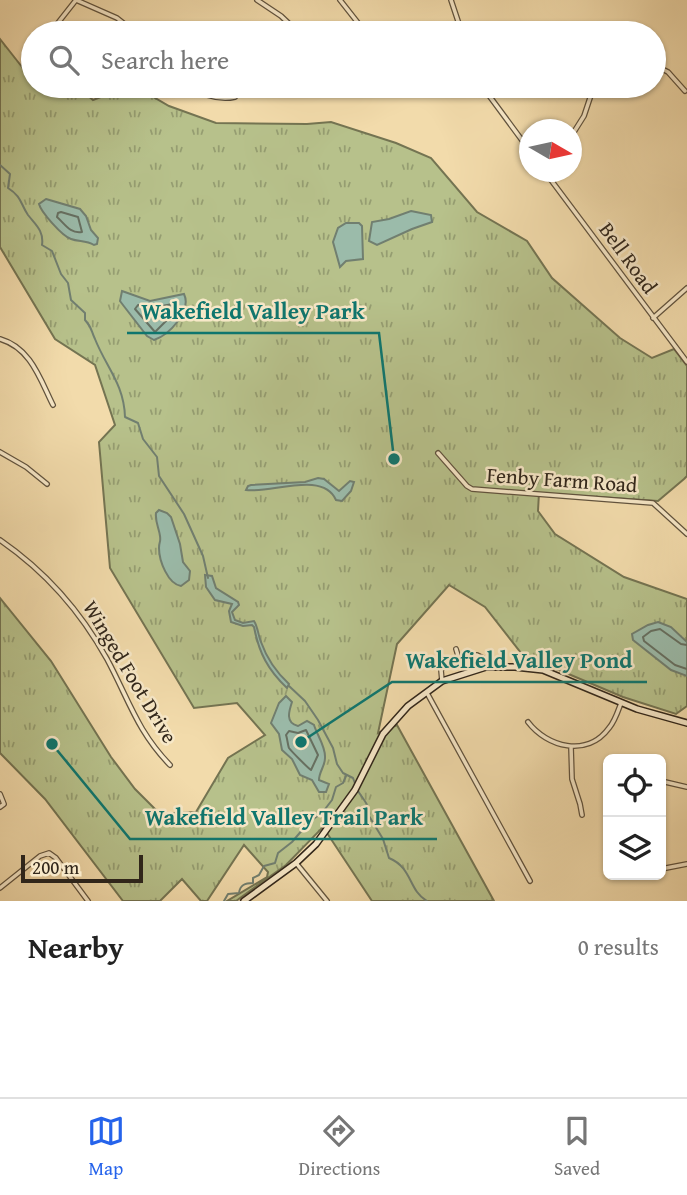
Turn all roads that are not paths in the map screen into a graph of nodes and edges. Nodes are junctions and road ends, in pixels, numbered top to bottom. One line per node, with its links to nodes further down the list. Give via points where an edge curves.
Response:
1 (76, 0): 5 (street); 6 (street)
2 (257, 0): 7 (street)
3 (340, 0): 8 (street)
4 (451, 0): 9 (street)
5 (59, 21)
6 (121, 21)
7 (286, 21)
8 (357, 21)
9 (458, 21)
10 (666, 71): 11 (street)
11 (685, 91)
12 (491, 98): 15 (street)
13 (590, 98): 14 (street)
14 (582, 121)
15 (519, 135)
16 (552, 182): 18 (street, Bell Road)
17 (687, 288): 18 (street)
18 (653, 318): 20 (street, Bell Road)
19 (0, 339): 21 (street, via 28,356)
20 (687, 362)
21 (53, 405)
22 (0, 452): 24 (street)
23 (438, 453): 25 (street, Fenby Farm Road, via 472,489 653,503)
24 (47, 484)
25 (687, 534)
26 (0, 540): 36 (street, Winged Foot Drive, via 44,576 84,622 143,734)
27 (456, 649): 28 (street)
28 (459, 659): 29 (street, via 479,655); 30 (street, via 442,667)
29 (486, 667): 30 (street); 32 (street, via 543,670)
30 (442, 681): 31 (street)
31 (427, 691): 42 (street, via 383,734 356,787 316,844); 45 (street)
32 (621, 703): 34 (street); 35 (street, via 607,731 590,743)
33 (528, 722): 35 (street, via 548,741)
34 (687, 723)
35 (571, 747): 41 (street, via 572,779)
36 (170, 765)
37 (666, 781): 38 (street)
38 (687, 787)
39 (0, 794): 40 (street, via 4,804)
40 (0, 807)
41 (582, 815)
42 (296, 863): 48 (street); 49 (street)
43 (687, 864): 44 (street)
44 (666, 868)
45 (530, 881)
46 (0, 888): 47 (street, via 50,853)
47 (88, 901)
48 (244, 901)
49 (327, 901)

